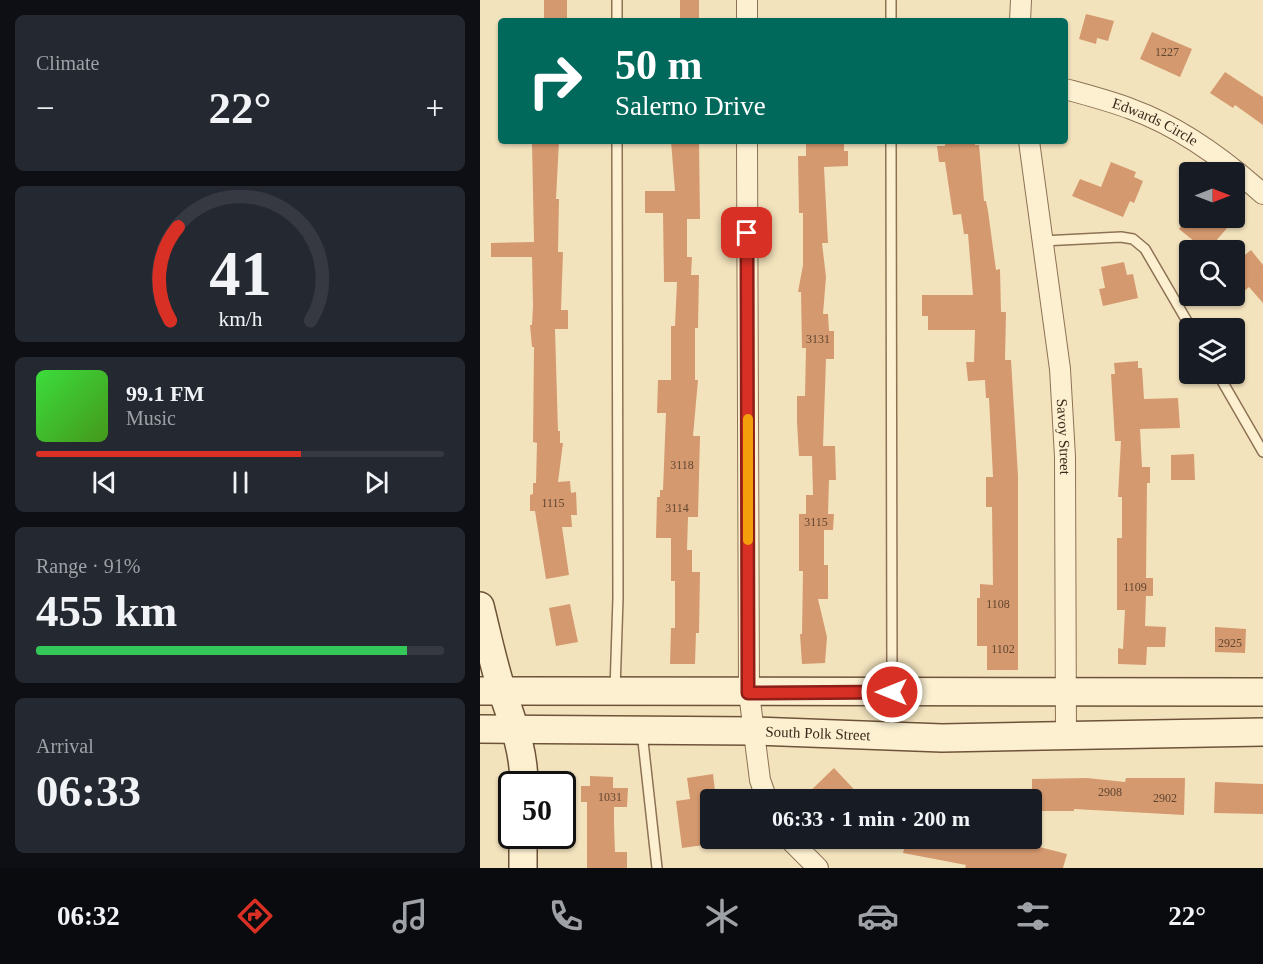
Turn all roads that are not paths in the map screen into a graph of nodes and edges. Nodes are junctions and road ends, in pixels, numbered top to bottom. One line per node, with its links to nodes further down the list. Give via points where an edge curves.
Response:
1 (617, 0): 5 (lane)
2 (747, 0): 6 (street)
3 (891, 0): 7 (lane)
4 (1021, 0): 8 (street)
5 (617, 18)
6 (747, 18)
7 (891, 18)
8 (1020, 18)
9 (1068, 90): 14 (street, Edwards Circle, via 1132,109 1165,125 1225,160)
10 (617, 144): 24 (lane)
11 (747, 144): 25 (street)
12 (891, 144): 21 (lane)
13 (1029, 144): 15 (street, Savoy Street)
14 (1263, 194)
15 (1042, 241): 16 (lane, via 1133,239 1145,249); 22 (street, Savoy Street, via 1060,369 1065,457)
16 (1185, 318)
17 (1224, 384): 18 (lane)
18 (1263, 452)
19 (480, 606): 20 (main road)
20 (491, 691): 24 (main road); 27 (main road)
21 (892, 692): 22 (main road); 25 (main road)
22 (1066, 692): 23 (main road); 31 (street, Savoy Street)
23 (1263, 692)
24 (615, 693): 25 (main road)
25 (748, 693): 29 (street)
26 (480, 729): 27 (main road, South Polk Street)
27 (517, 729): 28 (main road, South Polk Street); 32 (main road)
28 (642, 730): 29 (main road, South Polk Street); 37 (lane)
29 (754, 731): 31 (main road, South Polk Street, via 942,738); 33 (street)
30 (1263, 732): 31 (main road, South Polk Street)
31 (1066, 735)
32 (524, 771)
33 (763, 789)
34 (523, 849): 36 (main road)
35 (799, 849): 38 (street)
36 (523, 868)
37 (657, 868)
38 (818, 868)

